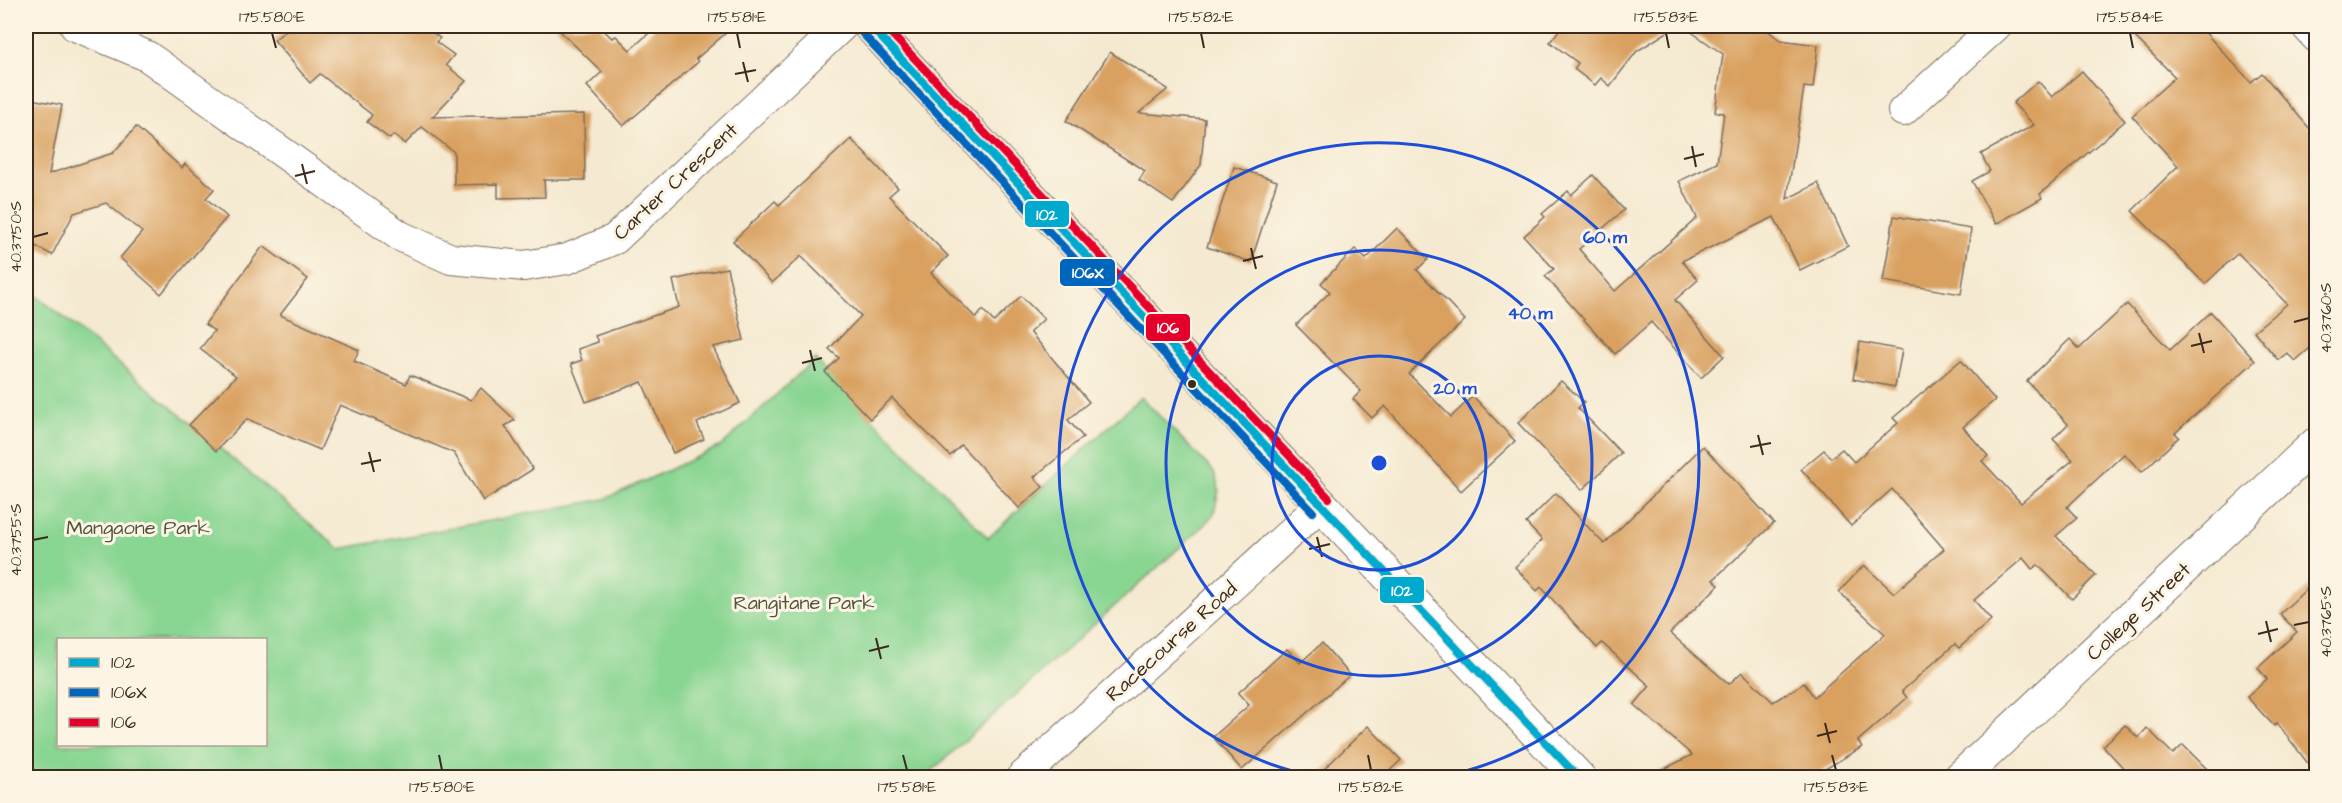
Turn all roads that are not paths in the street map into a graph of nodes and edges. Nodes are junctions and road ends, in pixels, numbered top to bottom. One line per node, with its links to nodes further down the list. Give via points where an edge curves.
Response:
1 (75, 26): 2 (street, Carter Crescent, via 147,56 400,236 451,259 524,266 567,259 615,240)
2 (842, 26)
3 (870, 26): 9 (main road)
4 (1996, 26): 7 (street)
5 (2306, 26): 6 (street)
6 (2316, 37)
7 (1903, 111)
8 (2316, 444): 12 (main road, College Street)
9 (1321, 505): 10 (street, Racecourse Road); 11 (main road)
10 (1021, 777)
11 (1579, 777)
12 (1960, 777)

